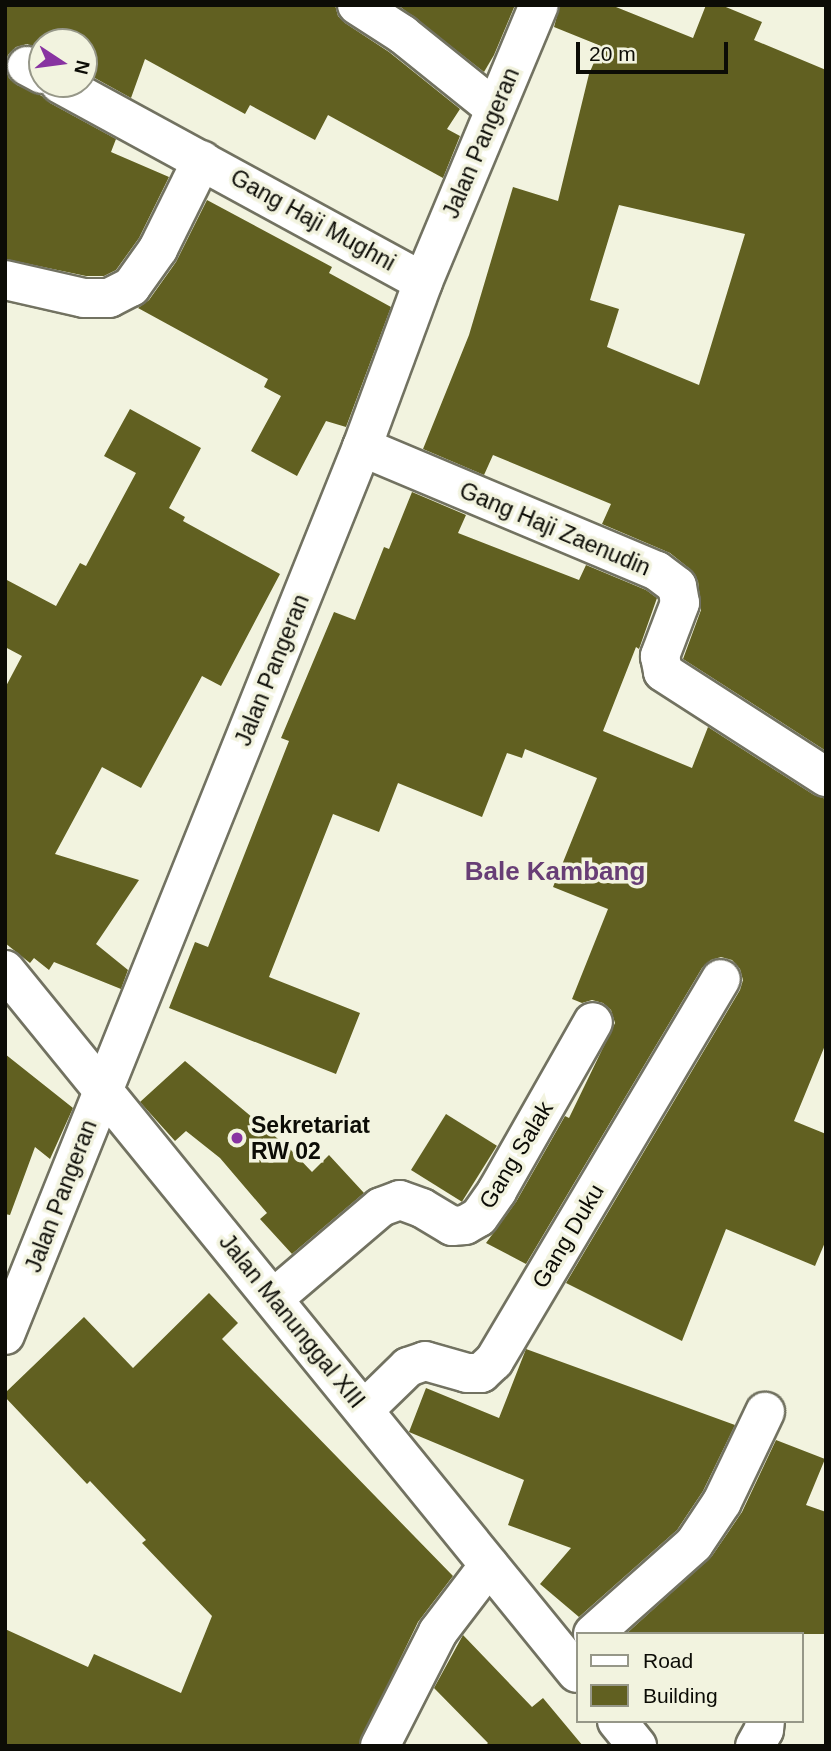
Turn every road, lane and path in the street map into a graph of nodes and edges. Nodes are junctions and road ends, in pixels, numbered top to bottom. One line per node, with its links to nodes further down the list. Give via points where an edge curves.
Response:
1 (357, 5): 4 (street, via 402,34)
2 (539, 5): 4 (street, Jalan Pangeran)
3 (86, 98): 5 (street, Gang Haji Mughni)
4 (494, 108): 7 (street, Jalan Pangeran)
5 (202, 160): 6 (street, Gang Haji Mughni, via 158,249 131,287 108,298 83,298); 7 (street, Gang Haji Mughni)
6 (5, 280)
7 (423, 282): 8 (street, Jalan Pangeran)
8 (362, 447): 9 (street, Gang Haji Zaenudin, via 657,571 677,586 680,603 660,656 663,672); 13 (street, Jalan Pangeran)
9 (826, 777)
10 (5, 970): 13 (street, Jalan Manunggal XIII)
11 (721, 979): 16 (street, Gang Duku, via 494,1362 481,1373 425,1361 408,1367)
12 (593, 1022): 14 (street, Gang Salak, via 479,1217 453,1226 400,1200 381,1207)
13 (102, 1091): 14 (street, Jalan Manunggal XIII); 15 (street, Jalan Pangeran)
14 (274, 1298): 16 (street, Jalan Manunggal XIII)
15 (5, 1335)
16 (365, 1409): 18 (street, Jalan Manunggal XIII)
17 (765, 1412): 19 (street, via 722,1502 694,1544)
18 (489, 1565): 20 (street, Jalan Manunggal XIII); 23 (street, via 438,1632)
19 (600, 1632)
20 (576, 1651)
21 (619, 1723): 24 (street)
22 (765, 1723): 25 (street)
23 (380, 1746)
24 (637, 1746)
25 (755, 1746)

